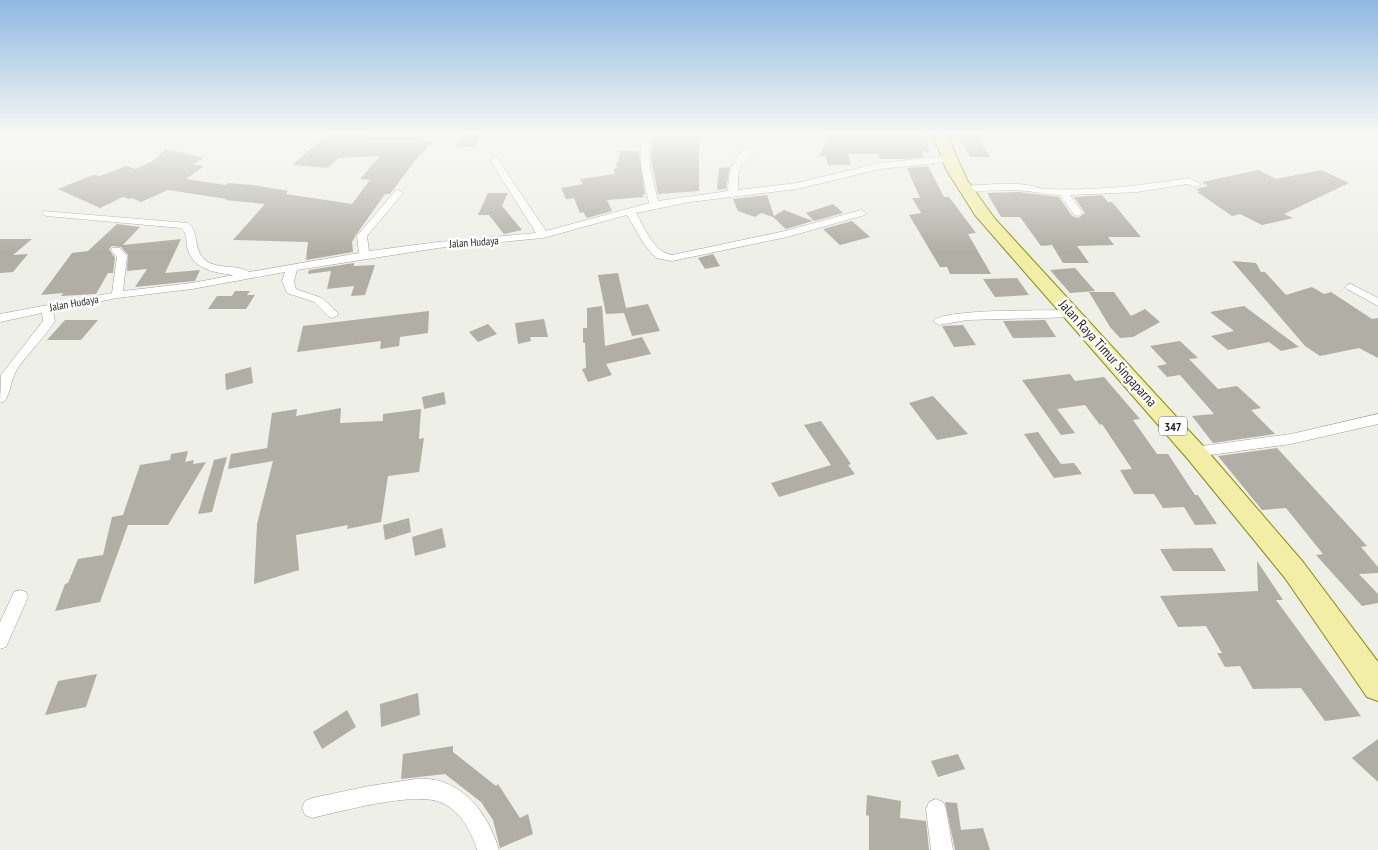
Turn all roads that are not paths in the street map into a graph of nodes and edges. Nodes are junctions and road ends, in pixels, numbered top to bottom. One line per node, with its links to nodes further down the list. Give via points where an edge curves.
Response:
1 (954, 172): 26 (main road, Jalan Raya Timur Singaparna / 347, via 988,222)
2 (502, 173): 16 (street)
3 (648, 173): 11 (street)
4 (734, 173): 10 (street)
5 (853, 173): 10 (street, Jalan Hudaya, via 798,186)
6 (956, 173): 8 (street, Jalan Hudaya, via 1010,187)
7 (1196, 184): 8 (street, Jalan Hudaya)
8 (1062, 192): 14 (street)
9 (398, 193): 18 (street, via 362,236)
10 (733, 193): 11 (street, Jalan Hudaya)
11 (654, 205): 12 (street, Jalan Hudaya)
12 (630, 211): 13 (street, via 649,244 660,256 672,258 787,234); 16 (street, Jalan Hudaya)
13 (861, 213)
14 (1078, 213)
15 (47, 214): 20 (street, via 184,225 192,235 194,256 202,263)
16 (543, 235): 18 (street, Jalan Hudaya, via 438,244)
17 (116, 250): 22 (street, via 122,256)
18 (365, 255): 19 (street, Jalan Hudaya)
19 (292, 268): 20 (street, Jalan Hudaya); 25 (street, via 288,281 291,291 318,300)
20 (254, 275): 22 (street, Jalan Hudaya)
21 (1351, 287): 23 (street)
22 (117, 295): 24 (street, Jalan Hudaya)
23 (1378, 303)
24 (47, 308): 27 (street, Jalan Hudaya); 29 (street, via 49,321 6,374)
25 (333, 314)
26 (1073, 314): 28 (street, via 967,316); 31 (main road, Jalan Raya Timur Singaparna / 347)
27 (0, 318)
28 (939, 321)
29 (0, 398)
30 (1378, 419): 31 (street, via 1291,439)
31 (1195, 452): 34 (main road, Jalan Raya Timur Singaparna / 347, via 1294,570)
32 (20, 597): 33 (street)
33 (0, 641)
34 (1378, 686)
35 (312, 808): 37 (street, via 371,794 426,788 446,794 474,816 485,836)
36 (936, 809): 38 (street)
37 (488, 850)
38 (942, 850)

